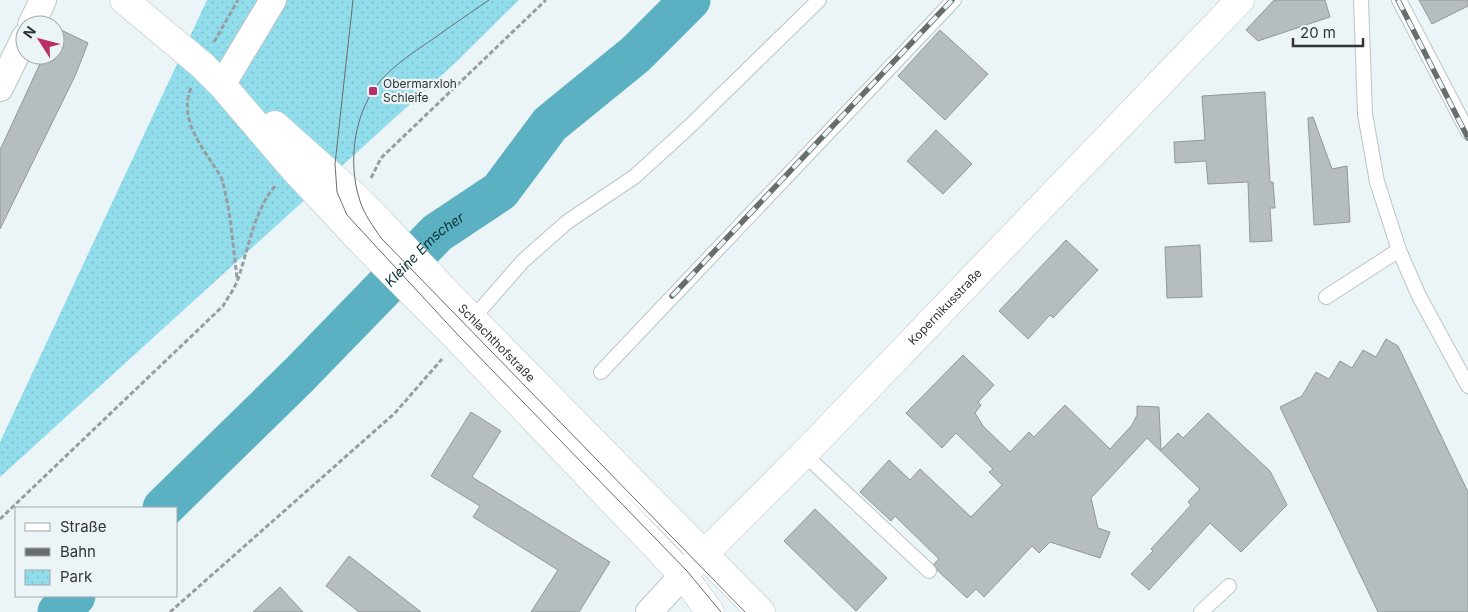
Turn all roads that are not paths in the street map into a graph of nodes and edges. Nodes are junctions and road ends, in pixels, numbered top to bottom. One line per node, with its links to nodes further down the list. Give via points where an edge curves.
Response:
1 (43, 0): 9 (street)
2 (124, 0): 11 (street, Schlachthofstraße)
3 (273, 0): 11 (street)
4 (819, 0): 16 (lane, via 634,176 567,222)
5 (954, 0): 17 (lane)
6 (1240, 0): 19 (street, Kopernikusstraße)
7 (1361, 0): 14 (lane, via 1365,114 1377,182)
8 (1399, 0): 13 (lane)
9 (36, 15)
10 (15, 57): 12 (street)
11 (222, 85): 16 (street, Schlachthofstraße, via 360,240); 16 (street, Schlachthofstraße, via 280,129 369,210)
12 (0, 88)
13 (1468, 132)
14 (1399, 250): 15 (lane); 18 (lane, via 1418,296)
15 (1326, 297)
16 (456, 319): 20 (street, Schlachthofstraße); 22 (street, Schlachthofstraße)
17 (601, 372)
18 (1468, 386)
19 (804, 454): 20 (street, Kopernikusstraße); 21 (lane)
20 (703, 554): 22 (street, Kopernikusstraße); 26 (street, Schlachthofstraße)
21 (929, 571)
22 (683, 575): 24 (street, Kopernikusstraße); 25 (street, Schlachthofstraße)
23 (1229, 586): 27 (lane)
24 (649, 612)
25 (710, 612)
26 (761, 612)
27 (1201, 612)

